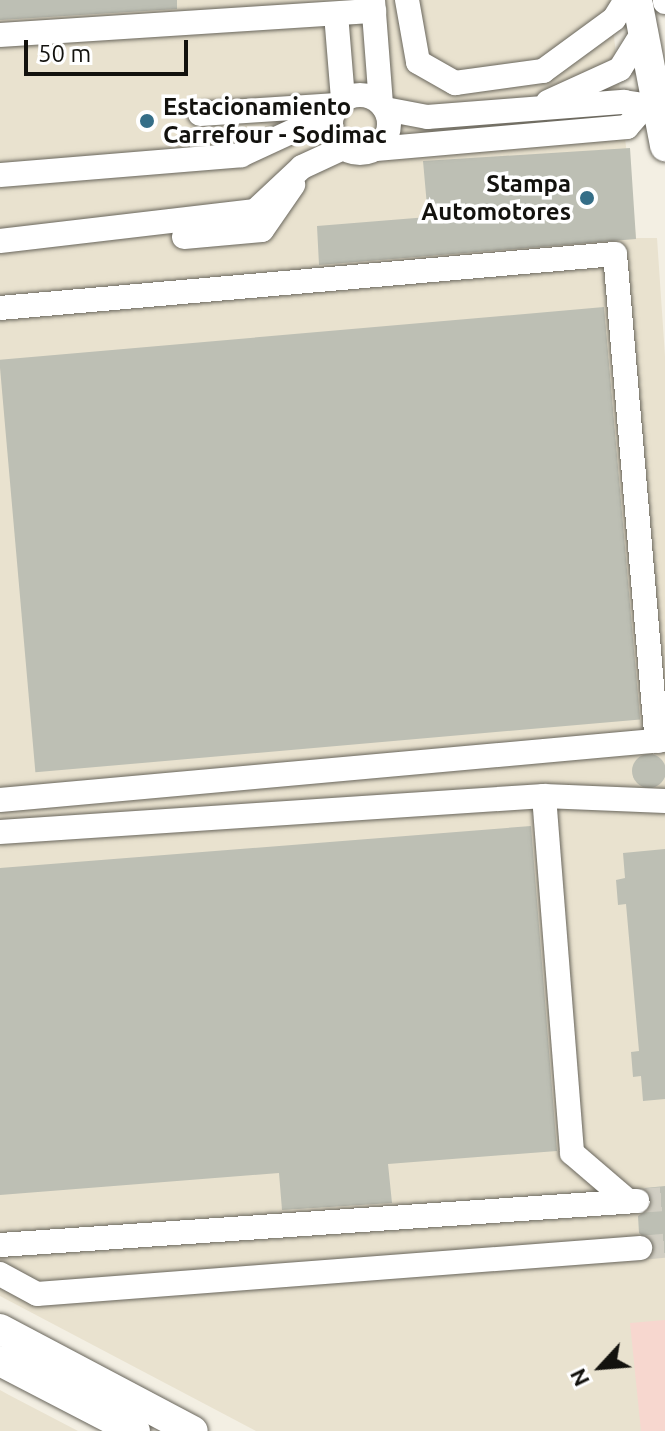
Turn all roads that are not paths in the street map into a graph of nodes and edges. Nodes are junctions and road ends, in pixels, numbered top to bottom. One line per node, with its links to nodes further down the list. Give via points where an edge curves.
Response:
1 (407, 0): 2 (lane, via 418,62 455,83 543,71 614,19)
2 (626, 0)
3 (637, 0): 7 (main road)
4 (373, 5): 5 (lane); 9 (lane)
5 (336, 14): 6 (lane); 8 (lane)
6 (0, 35)
7 (641, 35): 10 (lane, via 620,69); 11 (main road)
8 (338, 106): 9 (lane, via 359,95); 12 (lane); 14 (lane, via 331,127); 17 (lane, via 241,155)
9 (383, 106): 10 (lane, via 427,117); 15 (lane, via 388,135)
10 (535, 108): 11 (lane, via 624,102)
11 (654, 108): 13 (main road); 15 (lane, via 627,127)
12 (200, 114)
13 (665, 146)
14 (343, 148): 15 (lane); 16 (lane)
15 (376, 149)
16 (302, 167): 18 (lane, via 262,230); 19 (lane, via 255,211)
17 (0, 175)
18 (184, 237)
19 (0, 241)
20 (0, 308): 21 (lane, via 615,254)
21 (661, 740): 23 (lane)
22 (544, 796): 24 (lane); 25 (lane); 26 (lane, via 572,1153 632,1201)
23 (0, 800)
24 (665, 801)
25 (0, 832)
26 (0, 1245)
27 (640, 1248): 28 (lane, via 37,1294)
28 (0, 1274)
29 (3, 1350): 30 (main road); 31 (main road)
30 (135, 1431)
31 (193, 1431)

